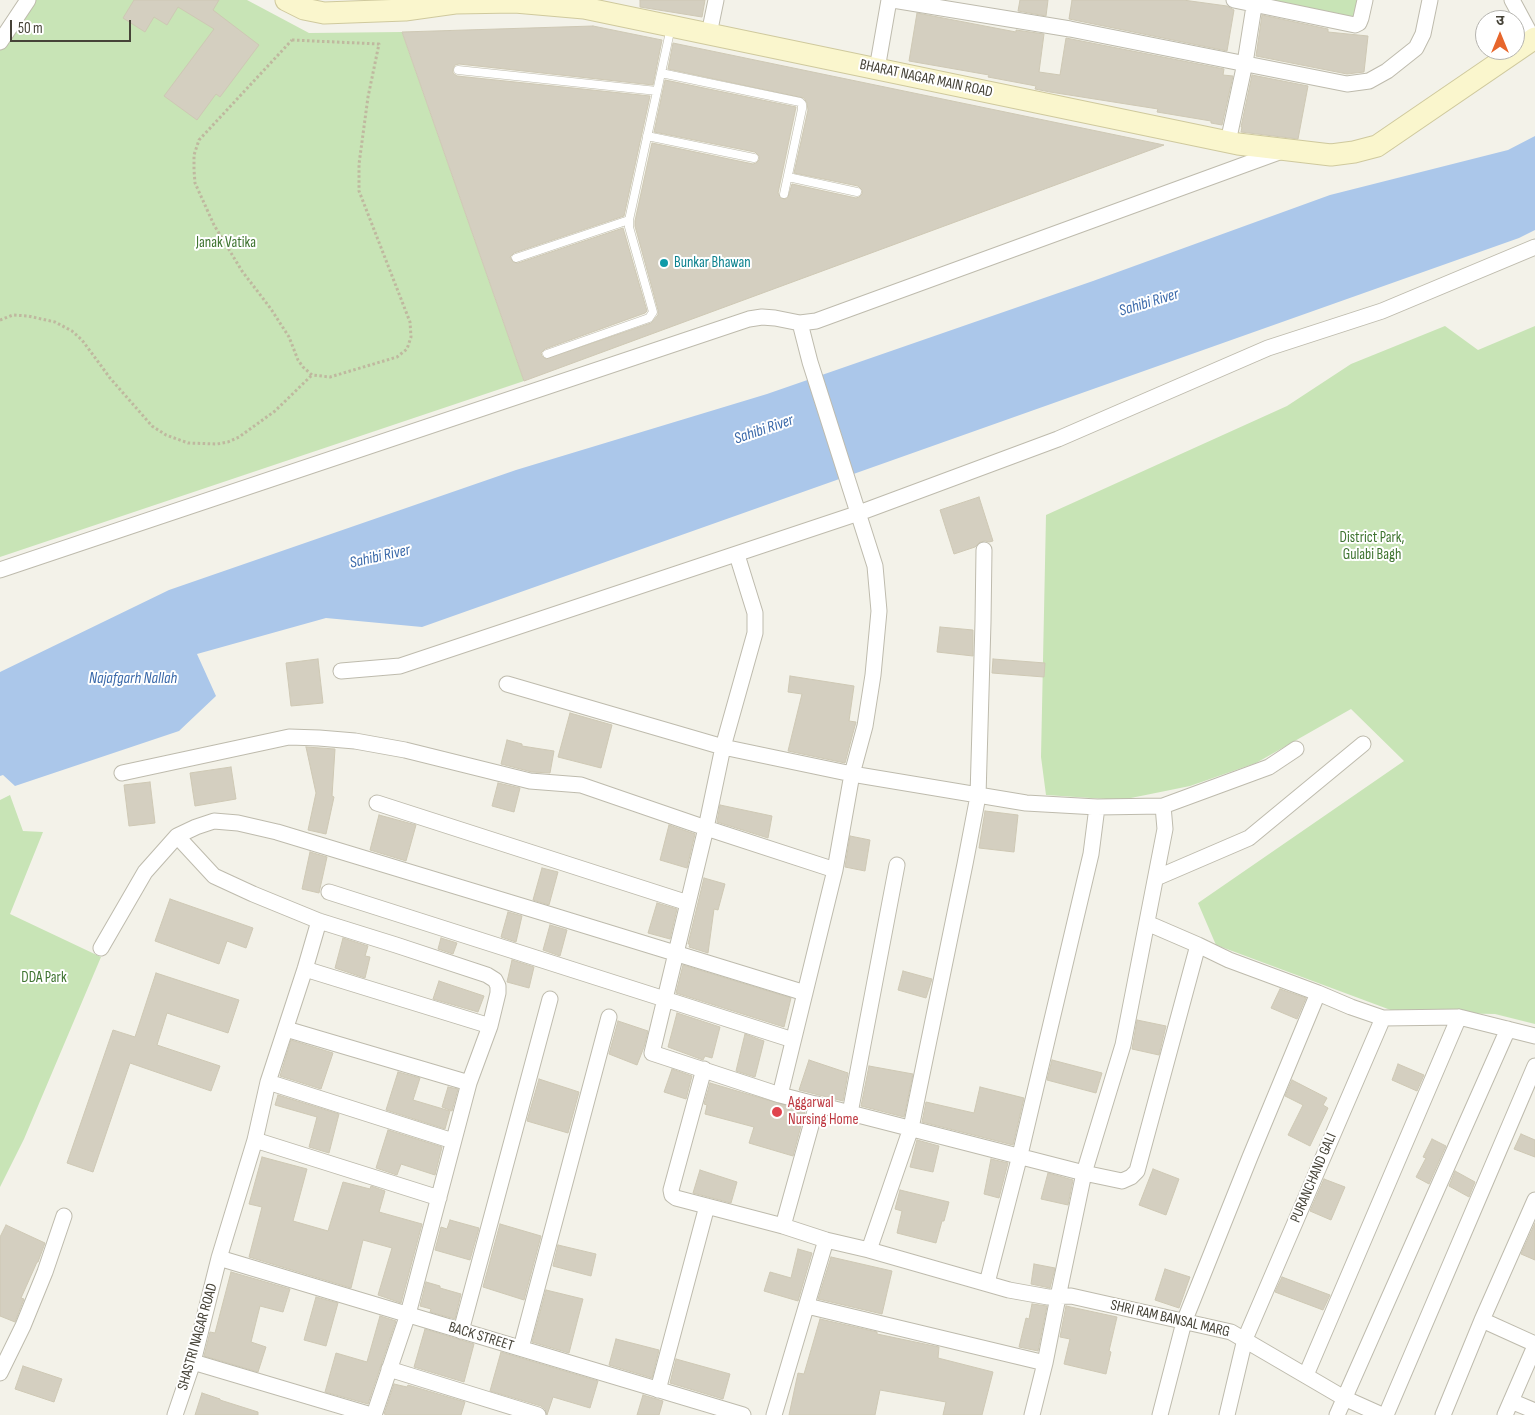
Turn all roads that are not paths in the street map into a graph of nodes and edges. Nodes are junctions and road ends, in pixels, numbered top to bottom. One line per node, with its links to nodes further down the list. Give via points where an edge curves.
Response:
1 (28, 0): 16 (street)
2 (286, 0): 12 (street, BHARAT NAGAR MAIN ROAD, via 304,9)
3 (716, 0): 14 (street)
4 (889, 0): 18 (street)
5 (893, 0): 17 (street, via 1070,29)
6 (1234, 0): 10 (street)
7 (1365, 0): 10 (street, via 1362,18 1355,25)
8 (1430, 0): 17 (street, via 1423,34 1416,48 1369,81 1347,84)
9 (1512, 0): 15 (street)
10 (1254, 2): 17 (street)
11 (406, 5): 12 (street, BHARAT NAGAR MAIN ROAD); 13 (street, BHARAT NAGAR MAIN ROAD, via 515,2 584,8)
12 (325, 7)
13 (671, 27): 14 (street, BHARAT NAGAR MAIN ROAD); 20 (lane)
14 (710, 34): 18 (street, BHARAT NAGAR MAIN ROAD)
15 (1534, 38): 24 (street, BHARAT NAGAR MAIN ROAD, via 1377,146 1331,155)
16 (0, 42)
17 (1245, 63): 23 (street)
18 (877, 69): 23 (street, BHARAT NAGAR MAIN ROAD)
19 (458, 70): 21 (lane)
20 (661, 73): 21 (lane); 26 (lane, via 800,102 802,109)
21 (657, 91): 22 (lane)
22 (647, 136): 25 (lane); 29 (lane)
23 (1228, 142): 24 (street, BHARAT NAGAR MAIN ROAD)
24 (1285, 150): 32 (street, via 816,321)
25 (754, 158)
26 (788, 177): 27 (lane); 28 (lane)
27 (857, 192)
28 (784, 194)
29 (629, 220): 31 (lane); 33 (lane, via 653,307 652,316)
30 (1535, 247): 34 (street, via 1382,311 1268,348 1058,439)
31 (516, 258)
32 (800, 323): 34 (street); 37 (street, via 775,318 750,319)
33 (547, 354)
34 (859, 513): 36 (street); 44 (street, via 875,566 879,611 865,726)
35 (984, 550): 45 (street)
36 (737, 554): 38 (street, via 400,666); 41 (street, via 755,613 755,633)
37 (0, 570)
38 (341, 672)
39 (508, 684): 41 (street)
40 (1363, 744): 53 (street, via 1249,838)
41 (723, 747): 44 (street); 49 (street)
42 (1296, 749): 47 (street, via 1269,767)
43 (122, 773): 49 (street, via 290,737 319,738 405,750 530,781 581,785)
44 (852, 774): 45 (street); 52 (street)
45 (978, 796): 48 (street, via 1026,803); 81 (street)
46 (377, 803): 55 (street)
47 (1163, 806): 48 (street); 53 (street, via 1165,829)
48 (1097, 807): 84 (street, via 1091,854)
49 (706, 828): 52 (street); 55 (street)
50 (178, 836): 56 (street, via 214,876); 59 (street, via 145,872); 60 (street, via 214,821 238,823)
51 (897, 865): 80 (street)
52 (835, 870): 62 (street)
53 (1156, 878): 57 (street)
54 (329, 892): 65 (street)
55 (688, 903): 60 (street)
56 (318, 921): 61 (street, SHASTRI NAGAR ROAD); 69 (street, via 487,975 498,986)
57 (1147, 923): 58 (street); 85 (street, via 1123,1045)
58 (1198, 945): 63 (street); 85 (street, via 1137,1171 1122,1181)
59 (101, 948)
60 (676, 953): 62 (street); 65 (street)
61 (305, 969): 69 (street); 70 (street, SHASTRI NAGAR ROAD)
62 (805, 994): 73 (street)
63 (1318, 994): 68 (street); 99 (street)
64 (550, 999): 100 (street)
65 (665, 1000): 73 (street); 75 (street, via 652,1053)
66 (609, 1017): 103 (street)
67 (1459, 1017): 68 (street); 71 (street); 108 (street)
68 (1383, 1018): 101 (street, PURANCHAND GALI)
69 (490, 1026): 77 (street)
70 (286, 1029): 76 (street, SHASTRI NAGAR ROAD); 77 (street)
71 (1508, 1029): 72 (street); 110 (street)
72 (1535, 1036)
73 (793, 1040): 78 (street)
74 (1535, 1066): 123 (street)
75 (704, 1069): 78 (street); 88 (street, SHRI RAM BANSAL MARG, via 671,1190 676,1198)
76 (268, 1082): 82 (street, SHASTRI NAGAR ROAD); 83 (street)
77 (469, 1083): 83 (street)
78 (780, 1094): 79 (street)
79 (817, 1104): 80 (street); 90 (street)
80 (850, 1113): 81 (street)
81 (911, 1128): 84 (street); 92 (street)
82 (255, 1140): 86 (street); 93 (street, SHASTRI NAGAR ROAD)
83 (453, 1141): 86 (street)
84 (1019, 1156): 85 (street); 94 (street)
85 (1084, 1173): 95 (street)
86 (439, 1198): 97 (street)
87 (1535, 1200): 98 (street)
88 (707, 1206): 90 (street, SHRI RAM BANSAL MARG); 109 (street)
89 (64, 1216): 107 (street, via 23,1326)
90 (783, 1226): 91 (street, SHRI RAM BANSAL MARG)
91 (826, 1240): 92 (street, SHRI RAM BANSAL MARG); 96 (street)
92 (869, 1250): 94 (street, SHRI RAM BANSAL MARG)
93 (219, 1258): 97 (street, BACK STREET); 104 (street, SHASTRI NAGAR ROAD)
94 (987, 1283): 95 (street, SHRI RAM BANSAL MARG, via 1009,1290)
95 (1058, 1297): 99 (street, SHRI RAM BANSAL MARG, via 1071,1296); 105 (street)
96 (807, 1306): 105 (street); 117 (street)
97 (408, 1314): 100 (street, BACK STREET); 106 (street)
98 (1482, 1320): 102 (street); 124 (street)
99 (1184, 1322): 101 (street, SHRI RAM BANSAL MARG, via 1231,1332); 119 (street)
100 (461, 1331): 103 (street, BACK STREET)
101 (1244, 1339): 108 (street, SHRI RAM BANSAL MARG); 120 (street, PURANCHAND GALI)
102 (1535, 1345): 111 (street)
103 (520, 1348): 109 (street, BACK STREET)
104 (193, 1362): 113 (street, SHASTRI NAGAR ROAD); 114 (street)
105 (1045, 1363): 118 (street)
106 (389, 1369): 114 (street); 115 (street)
107 (0, 1373)
108 (1306, 1376): 110 (street, SHRI RAM BANSAL MARG)
109 (658, 1390): 116 (street, BACK STREET)
110 (1344, 1398): 121 (street); 122 (street, SHRI RAM BANSAL MARG)
111 (1511, 1401): 112 (street); 125 (street)
112 (1535, 1411)
113 (175, 1415)
114 (372, 1415)
115 (538, 1415)
116 (743, 1415)
117 (774, 1415)
118 (1032, 1415)
119 (1160, 1415)
120 (1227, 1415)
121 (1337, 1415)
122 (1382, 1415)
123 (1386, 1415)
124 (1443, 1415)
125 (1505, 1415)

